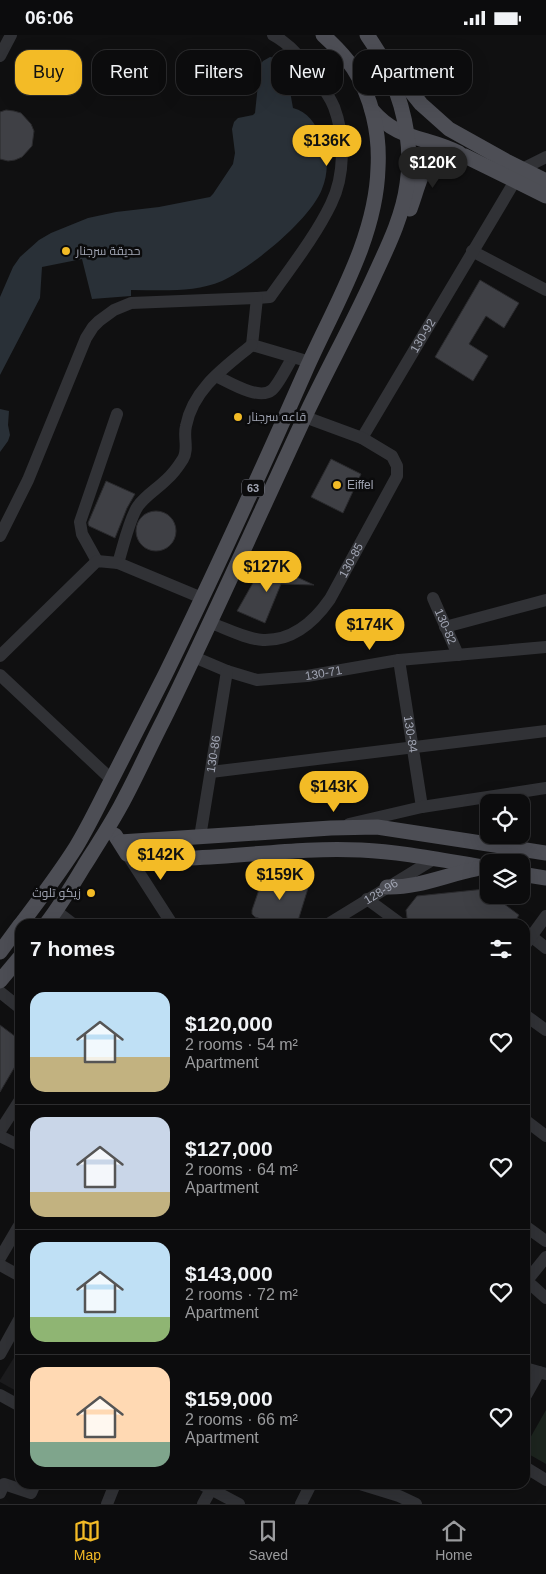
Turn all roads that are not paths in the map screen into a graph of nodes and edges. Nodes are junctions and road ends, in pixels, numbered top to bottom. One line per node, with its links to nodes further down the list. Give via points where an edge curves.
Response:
1 (11, 35): 6 (street)
2 (273, 35): 19 (street, via 299,56 326,92 340,130 342,153 336,191 320,223 270,297)
3 (323, 35): 9 (main road, 63, via 354,69)
4 (367, 35): 5 (main road, 63)
5 (378, 50)
6 (0, 56)
7 (397, 95): 10 (main road, 63)
8 (414, 95): 13 (main road, via 439,122)
9 (372, 110): 10 (main road, via 388,126); 22 (main road, 63, via 378,151 375,202 354,265)
10 (407, 135): 11 (main road); 18 (main road, 63, via 408,177 401,212)
11 (465, 156): 13 (main road); 18 (main road, via 442,155 428,165 393,251)
12 (546, 157): 13 (street)
13 (514, 171): 14 (main road); 15 (main road); 16 (street, 130-92)
14 (546, 181)
15 (546, 197)
16 (472, 251): 17 (street); 26 (street, 130-92)
17 (546, 290)
18 (366, 295): 25 (main road, 63)
19 (257, 298): 20 (street); 27 (street, via 136,302 99,321 86,338 31,472)
20 (252, 345): 21 (street); 23 (street)
21 (293, 357): 22 (street); 23 (street, via 273,390 266,394 250,392)
22 (310, 361): 30 (main road, 63)
23 (216, 376): 29 (street, via 203,389 188,417 184,457 174,473 137,507)
24 (117, 414): 28 (street, via 80,522 82,534)
25 (305, 417): 26 (street); 33 (main road, 63)
26 (362, 439): 33 (street, 130-85, via 392,456 397,476 320,613 308,625 277,639 262,640)
27 (0, 536)
28 (97, 561): 29 (street); 37 (street)
29 (118, 563): 30 (street)
30 (202, 598): 45 (main road, 63)
31 (433, 598): 34 (street, 130-82)
32 (546, 600): 34 (street)
33 (211, 623): 38 (main road, 63)
34 (445, 627): 36 (street, 130-82)
35 (546, 647): 36 (street, 130-71)
36 (458, 655): 39 (street, 130-71)
37 (0, 656)
38 (194, 657): 40 (street, 130-71); 49 (main road, 63)
39 (399, 661): 40 (street, 130-71, via 308,676 257,680); 43 (street, 130-84)
40 (227, 671): 44 (street, 130-86)
41 (0, 675): 45 (street)
42 (546, 731): 43 (street)
43 (413, 748): 44 (street); 47 (street, 130-84)
44 (211, 772): 52 (street, 130-86)
45 (112, 779): 48 (main road, 63)
46 (546, 788): 47 (street)
47 (422, 807): 50 (street)
48 (93, 818): 49 (main road); 66 (main road, 63)
49 (108, 827): 54 (main road); 64 (main road, 63)
50 (330, 828): 51 (main road); 53 (main road, via 376,827)
51 (262, 833): 52 (main road); 55 (main road)
52 (200, 837): 54 (main road)
53 (440, 837): 56 (main road); 57 (main road)
54 (123, 848): 55 (main road, via 175,859); 69 (street)
55 (264, 853): 57 (main road, via 360,849)
56 (546, 853)
57 (434, 859): 58 (main road); 62 (street, 128-96)
58 (480, 867)
59 (480, 869): 62 (main road, via 402,888)
60 (530, 875): 61 (main road)
61 (546, 878)
62 (387, 887): 63 (street, 128-96)
63 (367, 899): 70 (street, 128-96); 71 (street)
64 (56, 911): 67 (main road, 63); 68 (street)
65 (546, 916): 73 (street)
66 (25, 919)
67 (50, 919)
68 (66, 919)
69 (169, 919)
70 (336, 919)
71 (394, 919)
72 (15, 932): 76 (main road, 63)
73 (530, 938)
74 (530, 942): 75 (street)
75 (546, 948)
76 (0, 951)
77 (15, 963): 78 (main road)
78 (0, 981)
79 (0, 991): 80 (street)
80 (15, 1004)
81 (530, 1019): 82 (street)
82 (546, 1030)
83 (15, 1108): 85 (street)
84 (530, 1124): 86 (street)
85 (0, 1131)
86 (546, 1135)
87 (0, 1136): 88 (street)
88 (15, 1144)
89 (530, 1230): 91 (street)
90 (15, 1233): 93 (street)
91 (546, 1241)
92 (546, 1257): 96 (street)
93 (0, 1259)
94 (0, 1265): 95 (street)
95 (15, 1273)
96 (530, 1277)
97 (530, 1285): 98 (street)
98 (546, 1298)
99 (15, 1327): 100 (street)
100 (0, 1353)
101 (530, 1369): 102 (street)
102 (543, 1373): 103 (street)
103 (530, 1390)
104 (0, 1395): 105 (street)
105 (15, 1403)
106 (530, 1470): 107 (street)
107 (546, 1480)
108 (15, 1488): 116 (street, via 4,1484)
109 (19, 1489): 110 (street, via 31,1493)
110 (33, 1489)
111 (113, 1489): 118 (street)
112 (208, 1489): 119 (street)
113 (214, 1489): 120 (street)
114 (308, 1489): 121 (street)
115 (372, 1489): 117 (street)
116 (0, 1493)
117 (397, 1500): 122 (street)
118 (107, 1504)
119 (203, 1504)
120 (239, 1504)
121 (300, 1504)
122 (416, 1504)

